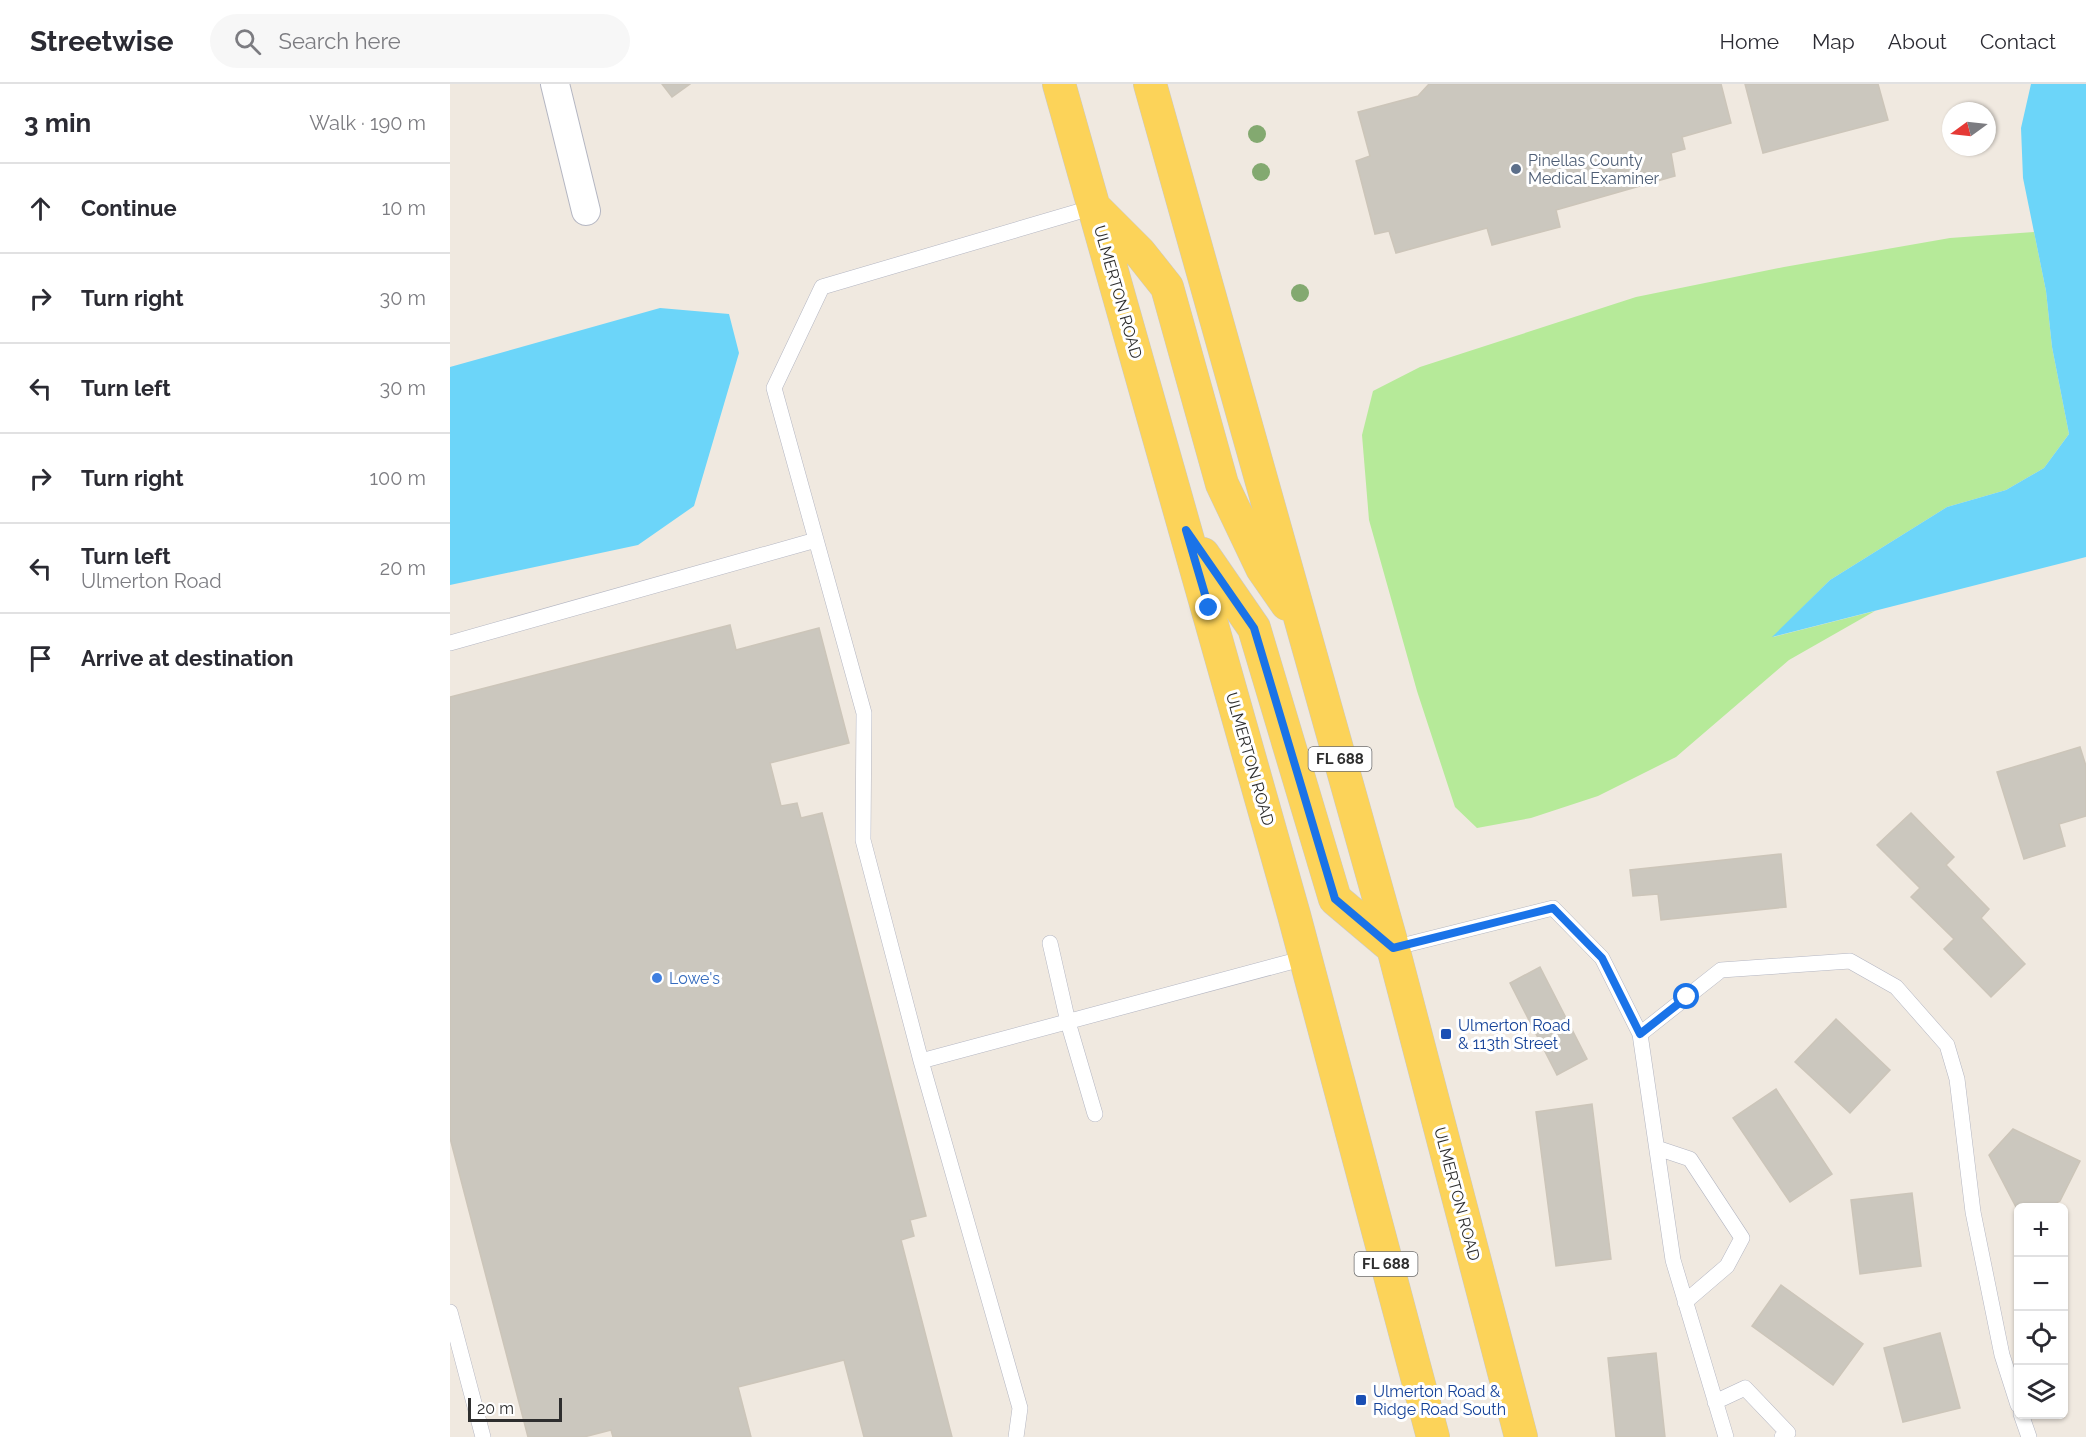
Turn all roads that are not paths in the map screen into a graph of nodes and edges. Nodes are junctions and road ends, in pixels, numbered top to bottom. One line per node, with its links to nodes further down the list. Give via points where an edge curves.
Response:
1 (555, 84): 5 (street)
2 (1059, 84): 4 (main road, ULMERTON ROAD / FL 688)
3 (1150, 84): 8 (main road, ULMERTON ROAD / FL 688)
4 (1094, 207): 6 (main road, ULMERTON ROAD / FL 688); 7 (lane, via 822,287 774,387); 8 (main road, via 1167,287 1222,484 1262,568)
5 (586, 211)
6 (1186, 530): 11 (main road, via 1254,628 1335,899); 12 (main road, ULMERTON ROAD / FL 688)
7 (816, 540): 9 (lane); 15 (lane, via 864,713 863,840)
8 (1302, 626): 11 (main road, ULMERTON ROAD / FL 688)
9 (450, 643)
10 (1050, 943): 13 (lane)
11 (1393, 948): 14 (lane, via 1553,908 1602,958); 26 (main road, ULMERTON ROAD / FL 688)
12 (1305, 958): 13 (lane); 25 (main road, ULMERTON ROAD / FL 688)
13 (1068, 1022): 15 (lane); 16 (lane)
14 (1640, 1034): 17 (lane); 20 (lane, via 1721,970 1850,961 1896,987 1947,1045 1957,1079 1973,1212 2002,1355)
15 (921, 1061): 24 (lane, via 1020,1408)
16 (1095, 1114)
17 (1657, 1149): 18 (lane, via 1673,1260); 18 (lane, via 1689,1159 1742,1238 1727,1266)
18 (1685, 1302): 21 (lane)
19 (450, 1312): 23 (lane)
20 (2014, 1390)
21 (1715, 1402): 27 (lane); 28 (lane, via 1745,1388 1788,1433)
22 (2023, 1419): 29 (lane)
23 (483, 1437)
24 (1016, 1437)
25 (1433, 1437)
26 (1521, 1437)
27 (1726, 1437)
28 (1782, 1437)
29 (2029, 1437)

